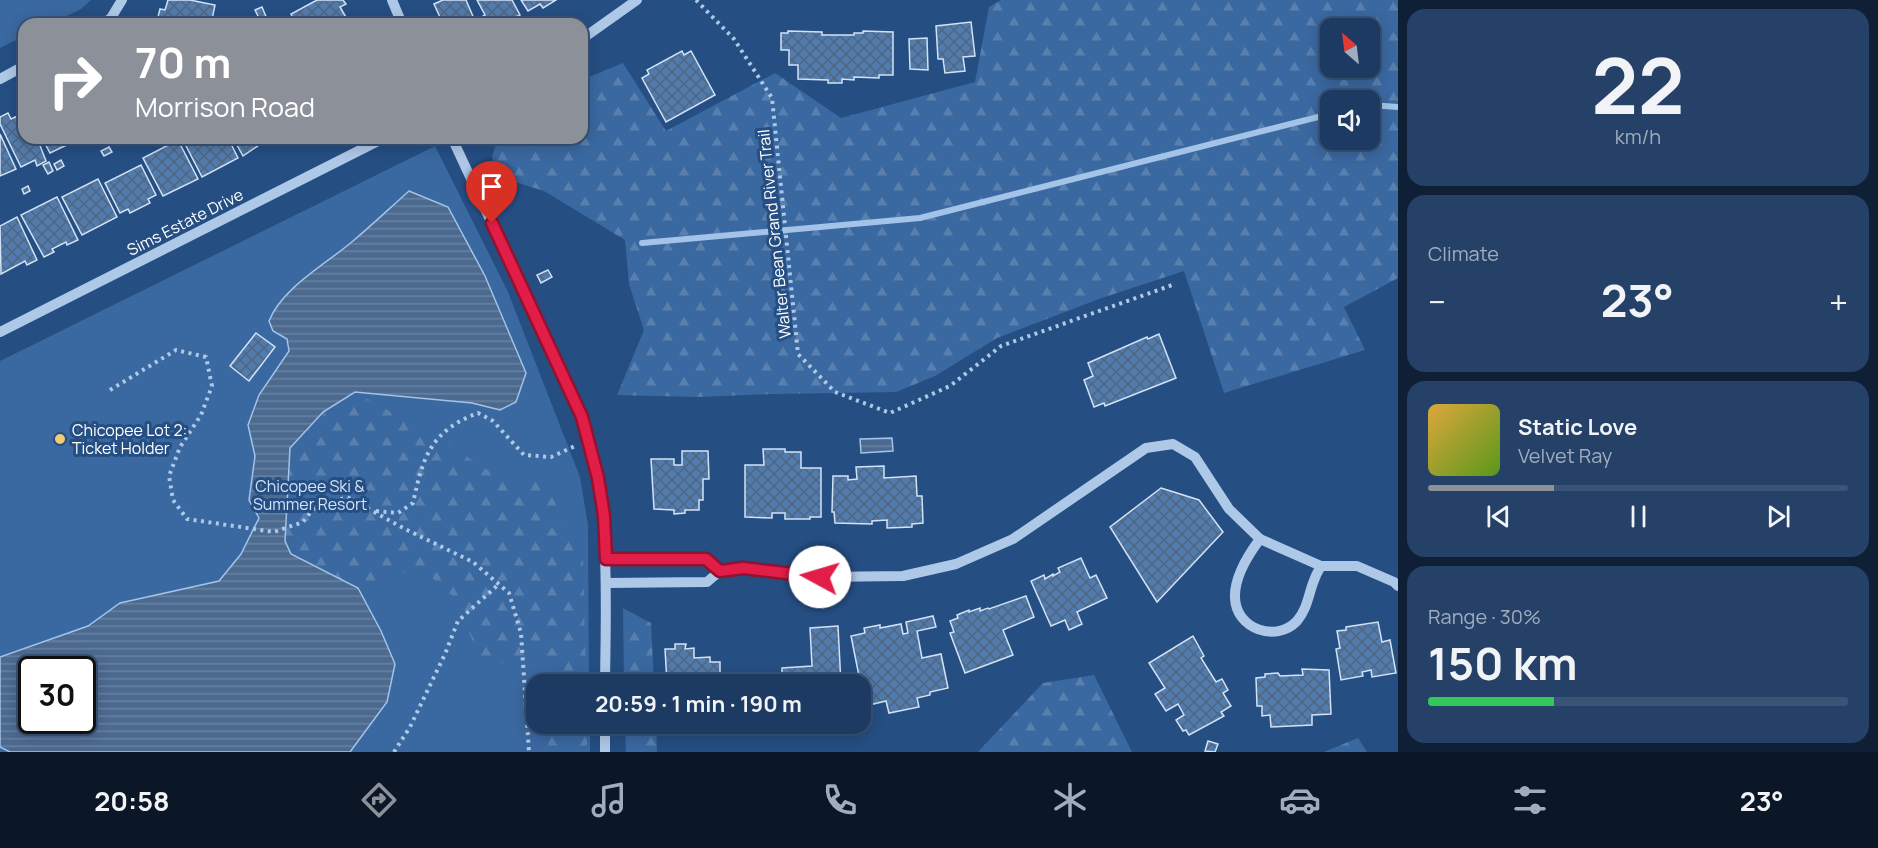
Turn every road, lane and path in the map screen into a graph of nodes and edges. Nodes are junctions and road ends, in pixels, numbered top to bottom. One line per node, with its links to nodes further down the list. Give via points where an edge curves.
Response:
1 (122, 0): 5 (street)
2 (392, 0): 6 (street)
3 (638, 0): 7 (street)
4 (696, 0): 12 (path, Walter Bean Grand River Trail, via 734,39 772,98 798,354 835,392 890,413 950,386 1001,346)
5 (111, 18)
6 (400, 18)
7 (588, 35)
8 (18, 69): 9 (street)
9 (0, 79)
10 (372, 144): 13 (street, Sims Estate Drive)
11 (456, 144): 18 (street, via 582,417 598,478)
12 (1175, 284)
13 (0, 332)
14 (110, 390): 16 (path, via 176,350 206,357 212,386 169,476 173,500 187,519 274,532 303,522 313,508 347,497)
15 (575, 446): 16 (path, via 550,457 524,455 493,421 478,413 447,428 431,446 413,503 398,513)
16 (372, 511): 21 (path, via 473,562)
17 (1260, 539): 19 (street); 19 (street, via 1240,574 1234,597 1239,614 1262,632 1276,633 1299,619); 20 (street, via 1229,509 1195,457 1173,444 1146,448 1013,539 956,564 903,576 820,577 743,568)
18 (606, 559): 20 (street, via 706,559); 22 (street)
19 (1321, 566): 23 (street, via 1357,566)
20 (720, 571): 22 (street, via 707,582)
21 (499, 584): 26 (path, via 458,621 446,654); 27 (path, via 509,593 521,633)
22 (606, 584): 24 (street)
23 (1398, 586)
24 (605, 674)
25 (605, 734): 28 (street)
26 (394, 752)
27 (528, 752)
28 (605, 752)

